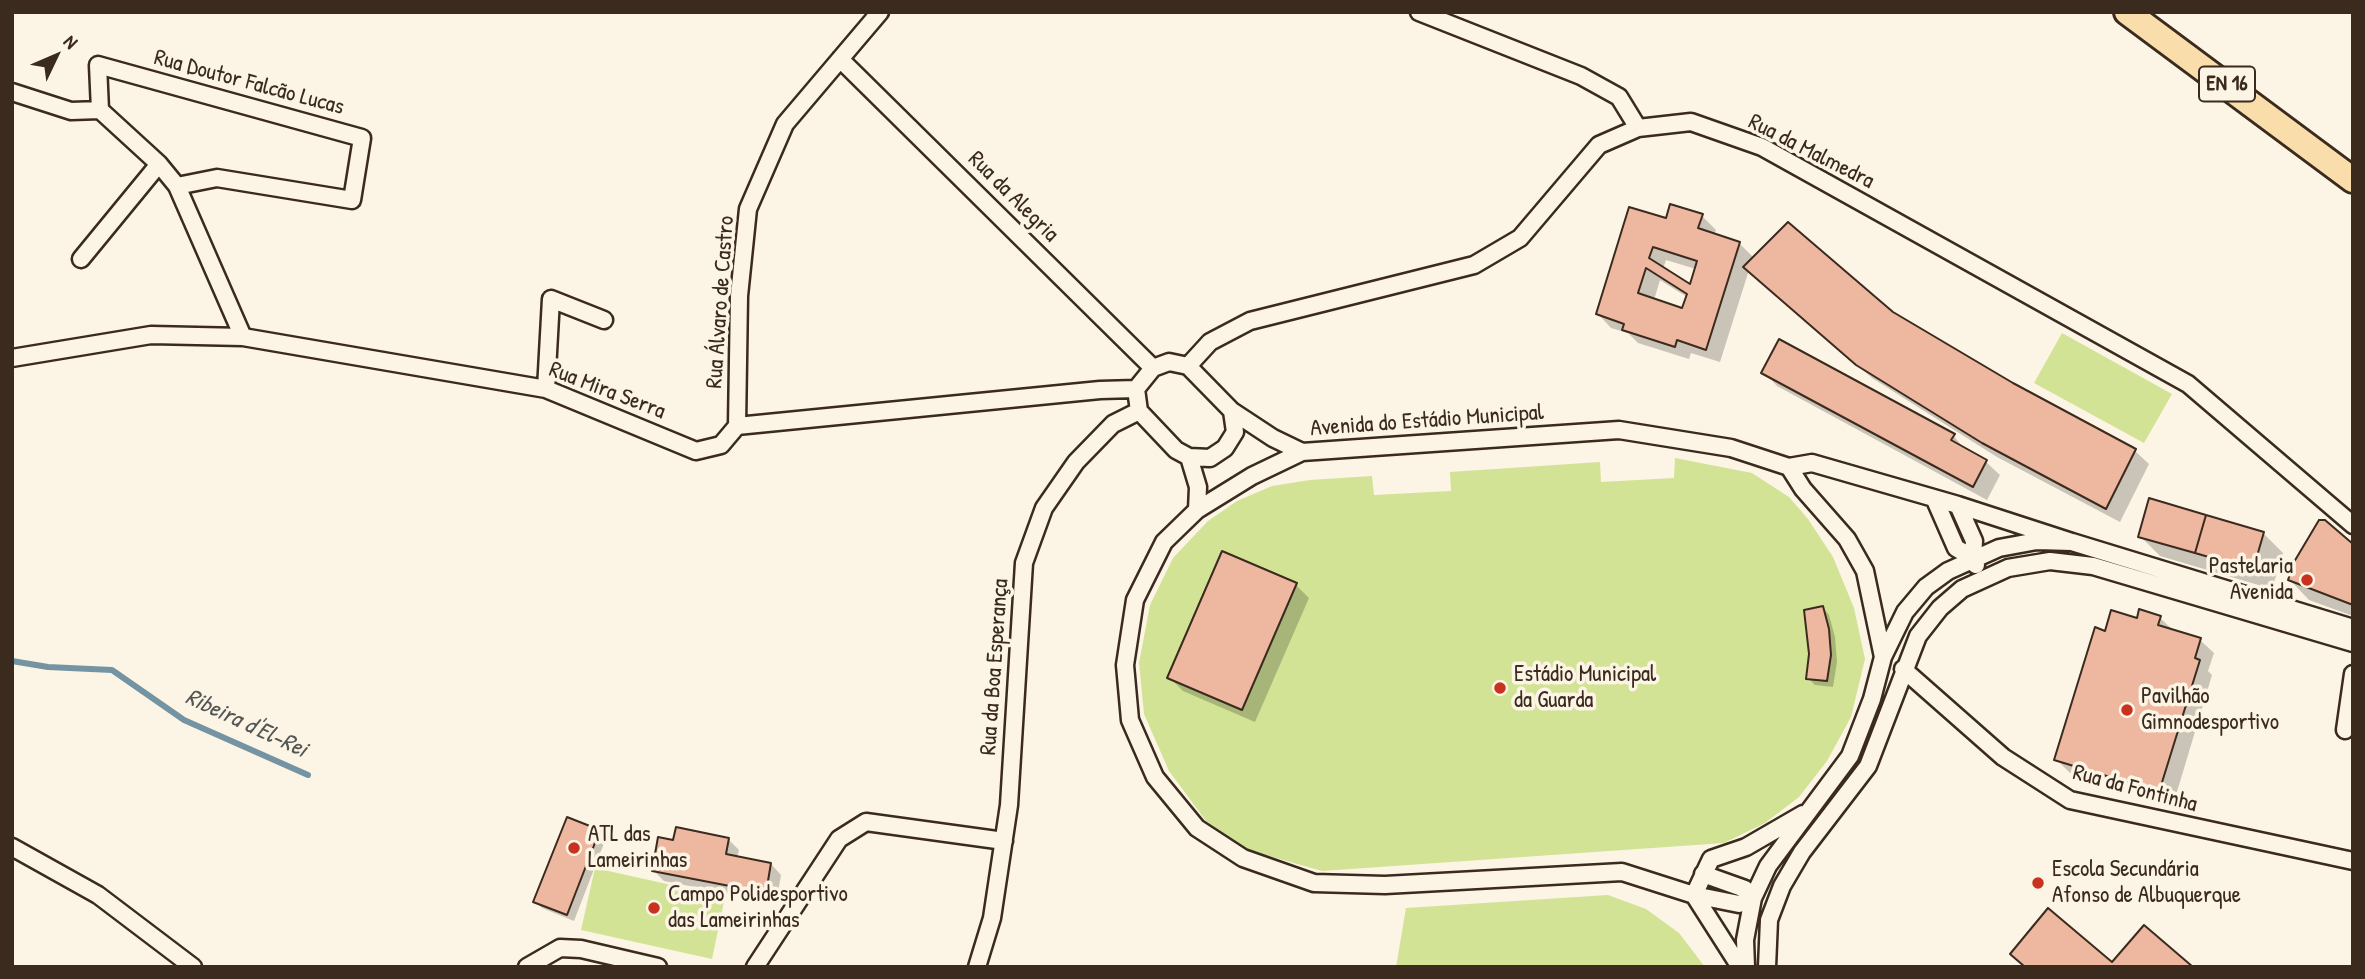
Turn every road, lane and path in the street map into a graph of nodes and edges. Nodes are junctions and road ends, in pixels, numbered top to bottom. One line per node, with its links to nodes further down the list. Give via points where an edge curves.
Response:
1 (880, 12): 4 (street, Rua Álvaro de Castro)
2 (1419, 12): 7 (street, via 1581,76 1619,97)
3 (2127, 12): 9 (main road, EN 16)
4 (840, 59): 16 (street, Rua da Alegria); 21 (street, Rua Álvaro de Castro, via 785,124 748,209 740,296)
5 (12, 92): 6 (street, via 71,111)
6 (100, 110): 8 (street); 10 (street, Rua Doutor Falcão Lucas, via 97,65 362,138 352,200 217,178)
7 (1638, 128): 15 (street, Rua da Malmedra, via 1599,145 1520,238 1474,265 1250,321 1210,342); 28 (street, Rua da Malmedra, via 1691,122 1762,147 2188,384)
8 (159, 164): 10 (street); 11 (street)
9 (2353, 180)
10 (177, 186): 13 (street)
11 (81, 259)
12 (604, 320): 17 (street, via 551,299)
13 (243, 337): 14 (street, Rua Mira Serra, via 151,335); 17 (street, Rua Mira Serra)
14 (12, 358)
15 (1188, 366): 16 (street, via 1169,362); 20 (street)
16 (1153, 368): 18 (street)
17 (546, 389): 21 (street, Rua Mira Serra, via 696,450 721,444)
18 (1136, 389): 19 (street); 21 (street)
19 (1139, 411): 23 (street); 39 (street, Rua da Boa Esperança, via 1113,424 1076,462 1044,508 1024,564)
20 (1232, 411): 22 (street); 23 (street, via 1235,432 1225,447 1210,458)
21 (737, 426)
22 (1302, 452): 24 (street, Avenida do Estádio Municipal, via 1619,430 1731,448); 27 (street, Avenida do Estádio Municipal)
23 (1189, 457): 27 (street, via 1198,487)
24 (1789, 467): 25 (street, Avenida do Estádio Municipal, via 1812,463); 34 (street, via 1802,489 1847,539 1865,571)
25 (1935, 500): 26 (street, Avenida do Estádio Municipal); 30 (street, via 1956,548)
26 (1958, 505): 29 (street, Avenida do Estádio Municipal); 30 (street, via 1973,541)
27 (1197, 510): 43 (street, Avenida do Estádio Municipal, via 1164,542 1135,600 1125,665 1130,720 1156,777 1197,828 1243,858 1314,883 1385,885 1622,872)
28 (2353, 525)
29 (2072, 542): 30 (street, via 2037,541); 32 (street)
30 (1973, 558): 31 (street); 34 (street, via 1926,587 1905,612)
31 (1983, 578): 33 (street, via 2008,568 2050,561 2093,566); 35 (street, via 1940,608 1918,636)
32 (2353, 628)
33 (2353, 643)
34 (1883, 657): 38 (street, via 1850,756)
35 (1903, 669): 41 (street, Rua da Fontinha, via 2003,757 2070,800); 45 (street, via 1868,766 1802,852)
36 (2353, 674): 37 (street)
37 (2345, 730)
38 (1806, 813): 42 (street, via 1746,847 1711,859); 44 (street, via 1768,866)
39 (1004, 841): 49 (street, via 866,822 839,839); 50 (street, Rua da Boa Esperança, via 992,918)
40 (12, 847): 46 (street, via 98,894)
41 (2353, 862)
42 (1703, 873): 43 (street); 44 (street, via 1745,889)
43 (1694, 895): 44 (street, Avenida do Estádio Municipal, via 1739,904); 51 (street)
44 (1753, 898): 45 (street); 52 (street, via 1745,940)
45 (1773, 905): 53 (street)
46 (193, 967)
47 (527, 967): 48 (street, via 560,948)
48 (658, 967)
49 (755, 967)
50 (977, 967)
51 (1740, 967)
52 (1746, 967)
53 (1767, 967)

